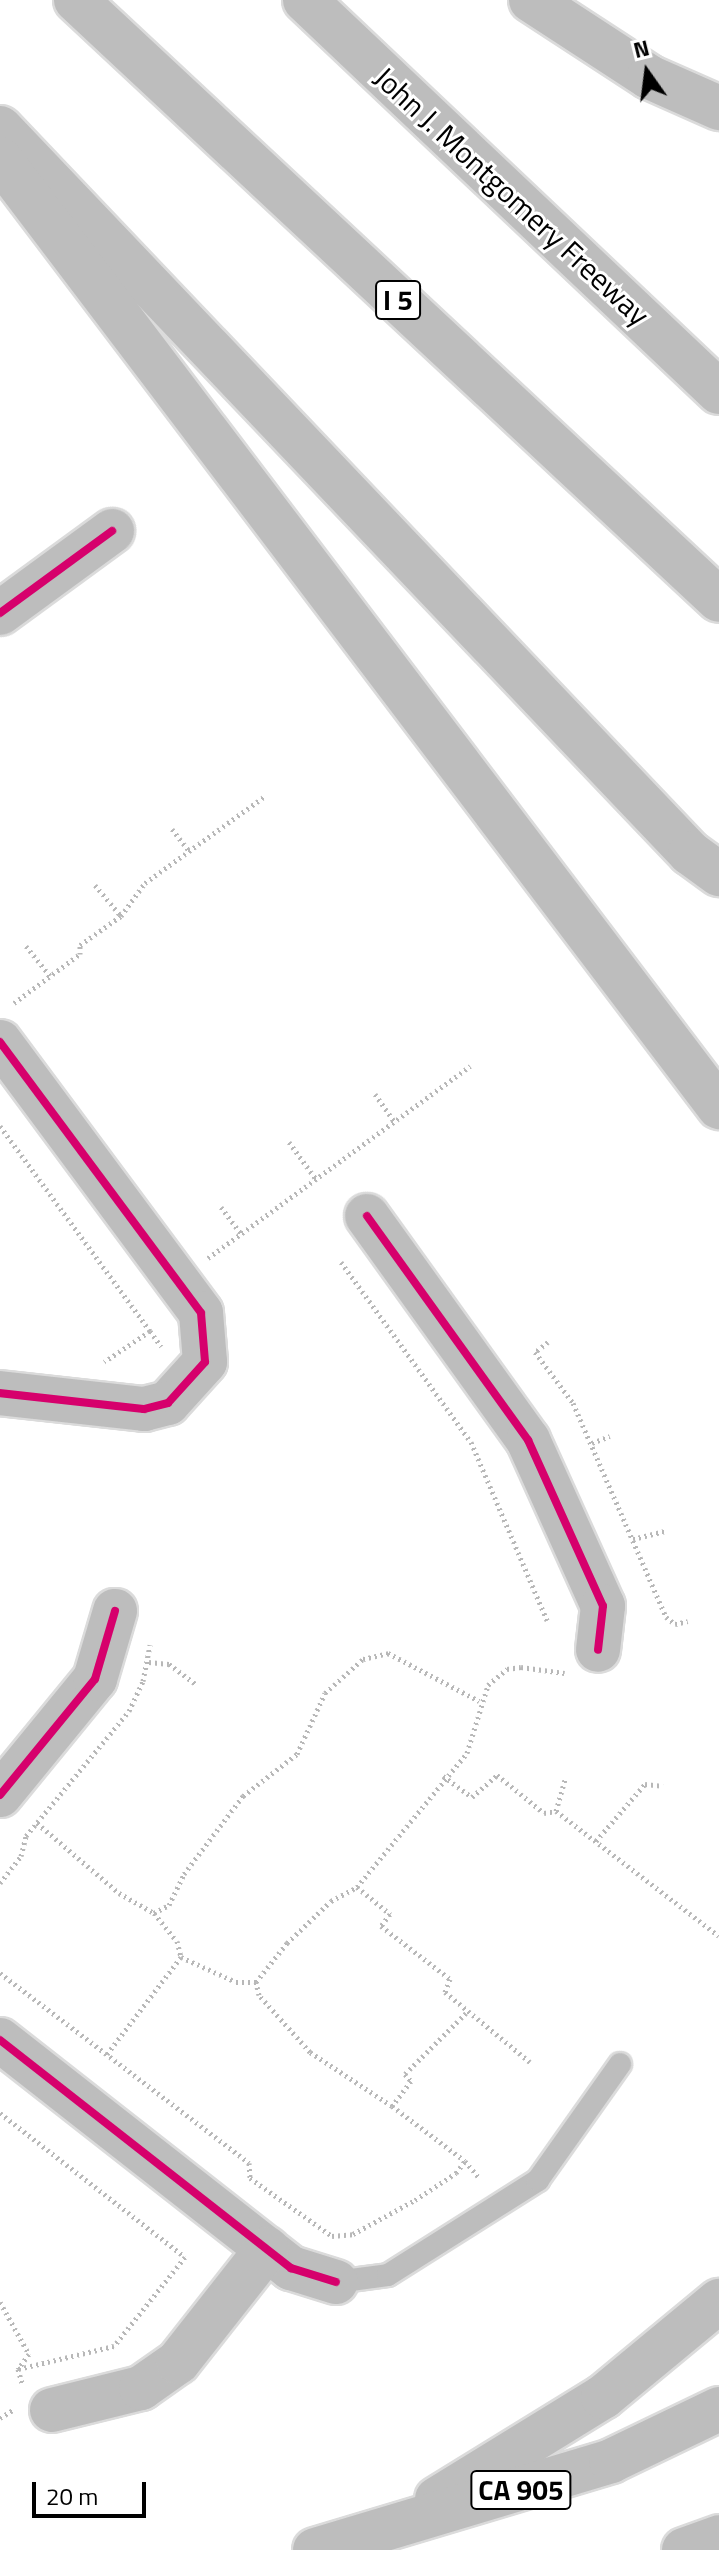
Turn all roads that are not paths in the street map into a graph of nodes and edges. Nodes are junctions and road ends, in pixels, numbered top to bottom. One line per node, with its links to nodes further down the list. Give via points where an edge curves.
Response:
1 (76, 0): 9 (main road, I 5)
2 (305, 0): 7 (main road, John J. Montgomery Freeway)
3 (531, 0): 4 (main road, via 649,77)
4 (719, 108)
5 (0, 128): 11 (main road)
6 (0, 159): 13 (main road)
7 (719, 392)
8 (112, 531): 10 (main road)
9 (719, 600)
10 (0, 613)
11 (705, 864)
12 (2, 1026): 15 (main road, via 201,1313 205,1362 168,1403 144,1409)
13 (719, 1107)
14 (367, 1216): 17 (main road, via 528,1440 603,1606)
15 (0, 1393)
16 (115, 1611): 18 (main road, via 95,1679)
17 (588, 1663)
18 (0, 1795)
19 (0, 2040): 21 (main road)
20 (620, 2064): 22 (lane, via 538,2180 388,2275)
21 (267, 2249): 22 (main road, via 291,2268); 24 (main road, via 178,2362 141,2388)
22 (336, 2282)
23 (719, 2301): 26 (main road, via 603,2397)
24 (32, 2404)
25 (719, 2409): 26 (main road, CA 905, via 611,2461)
26 (380, 2534): 28 (main road, CA 905)
27 (719, 2537): 29 (main road)
28 (315, 2550)
29 (684, 2550)

